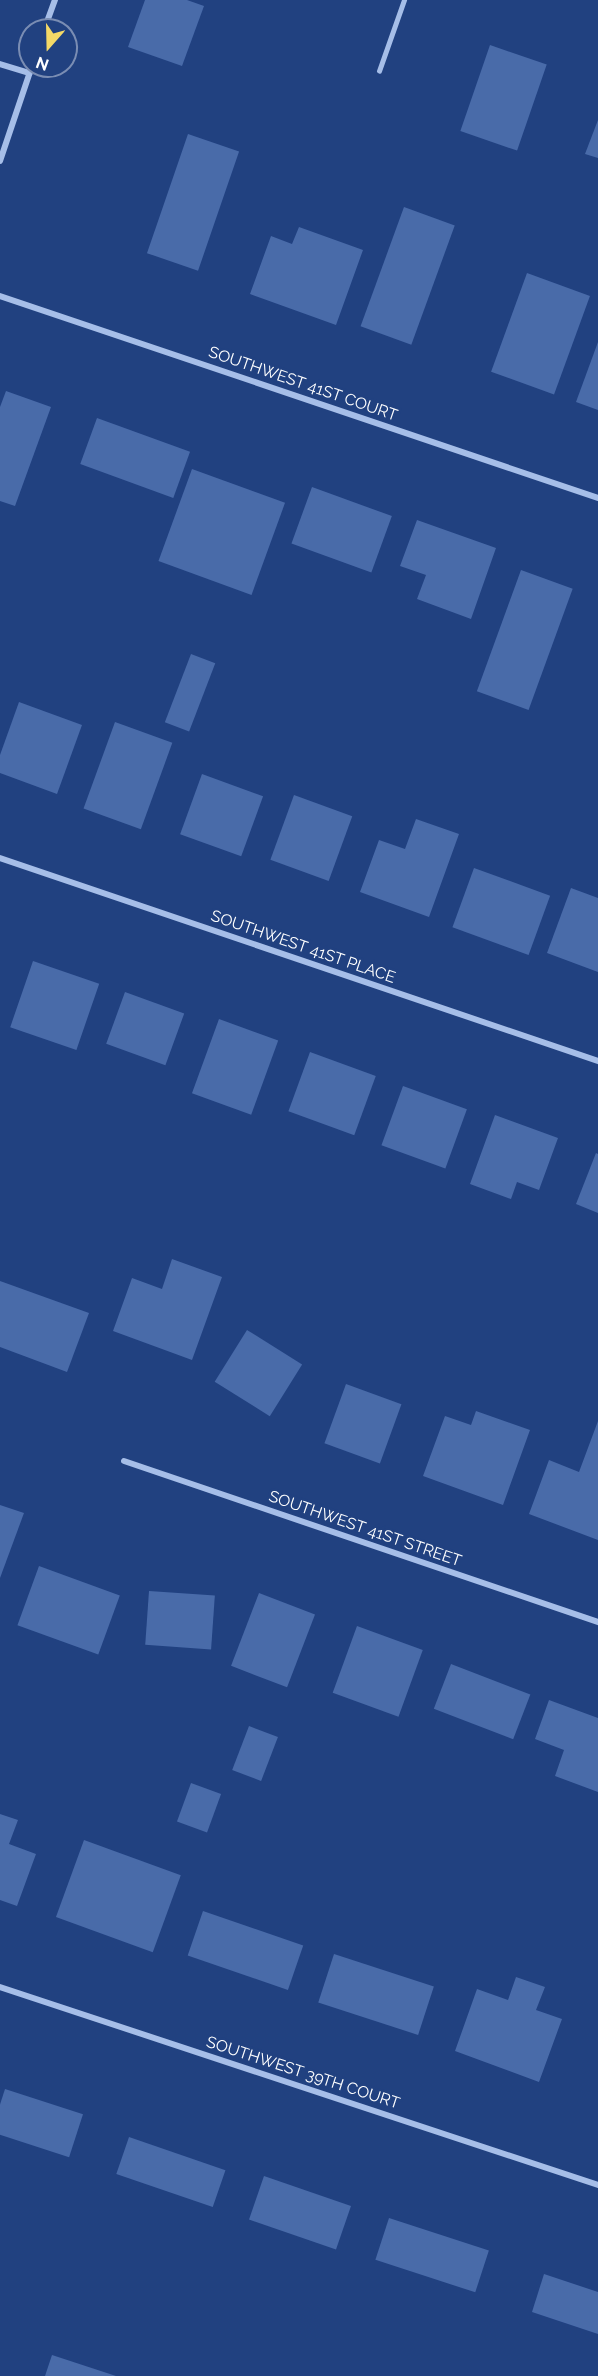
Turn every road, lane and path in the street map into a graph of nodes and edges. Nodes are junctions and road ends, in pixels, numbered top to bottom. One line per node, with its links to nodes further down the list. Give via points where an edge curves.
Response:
1 (54, 0): 3 (street)
2 (404, 0): 6 (lane)
3 (48, 18)
4 (0, 64): 5 (street)
5 (18, 67)
6 (379, 71)
7 (28, 78): 8 (street)
8 (0, 161)
9 (0, 296): 10 (street, SOUTHWEST 41ST COURT)
10 (598, 498)
11 (0, 858): 12 (street, SOUTHWEST 41ST PLACE)
12 (598, 1061)
13 (124, 1461): 14 (street, SOUTHWEST 41ST STREET)
14 (598, 1622)
15 (0, 1986): 16 (street, SOUTHWEST 39TH COURT)
16 (598, 2185)

